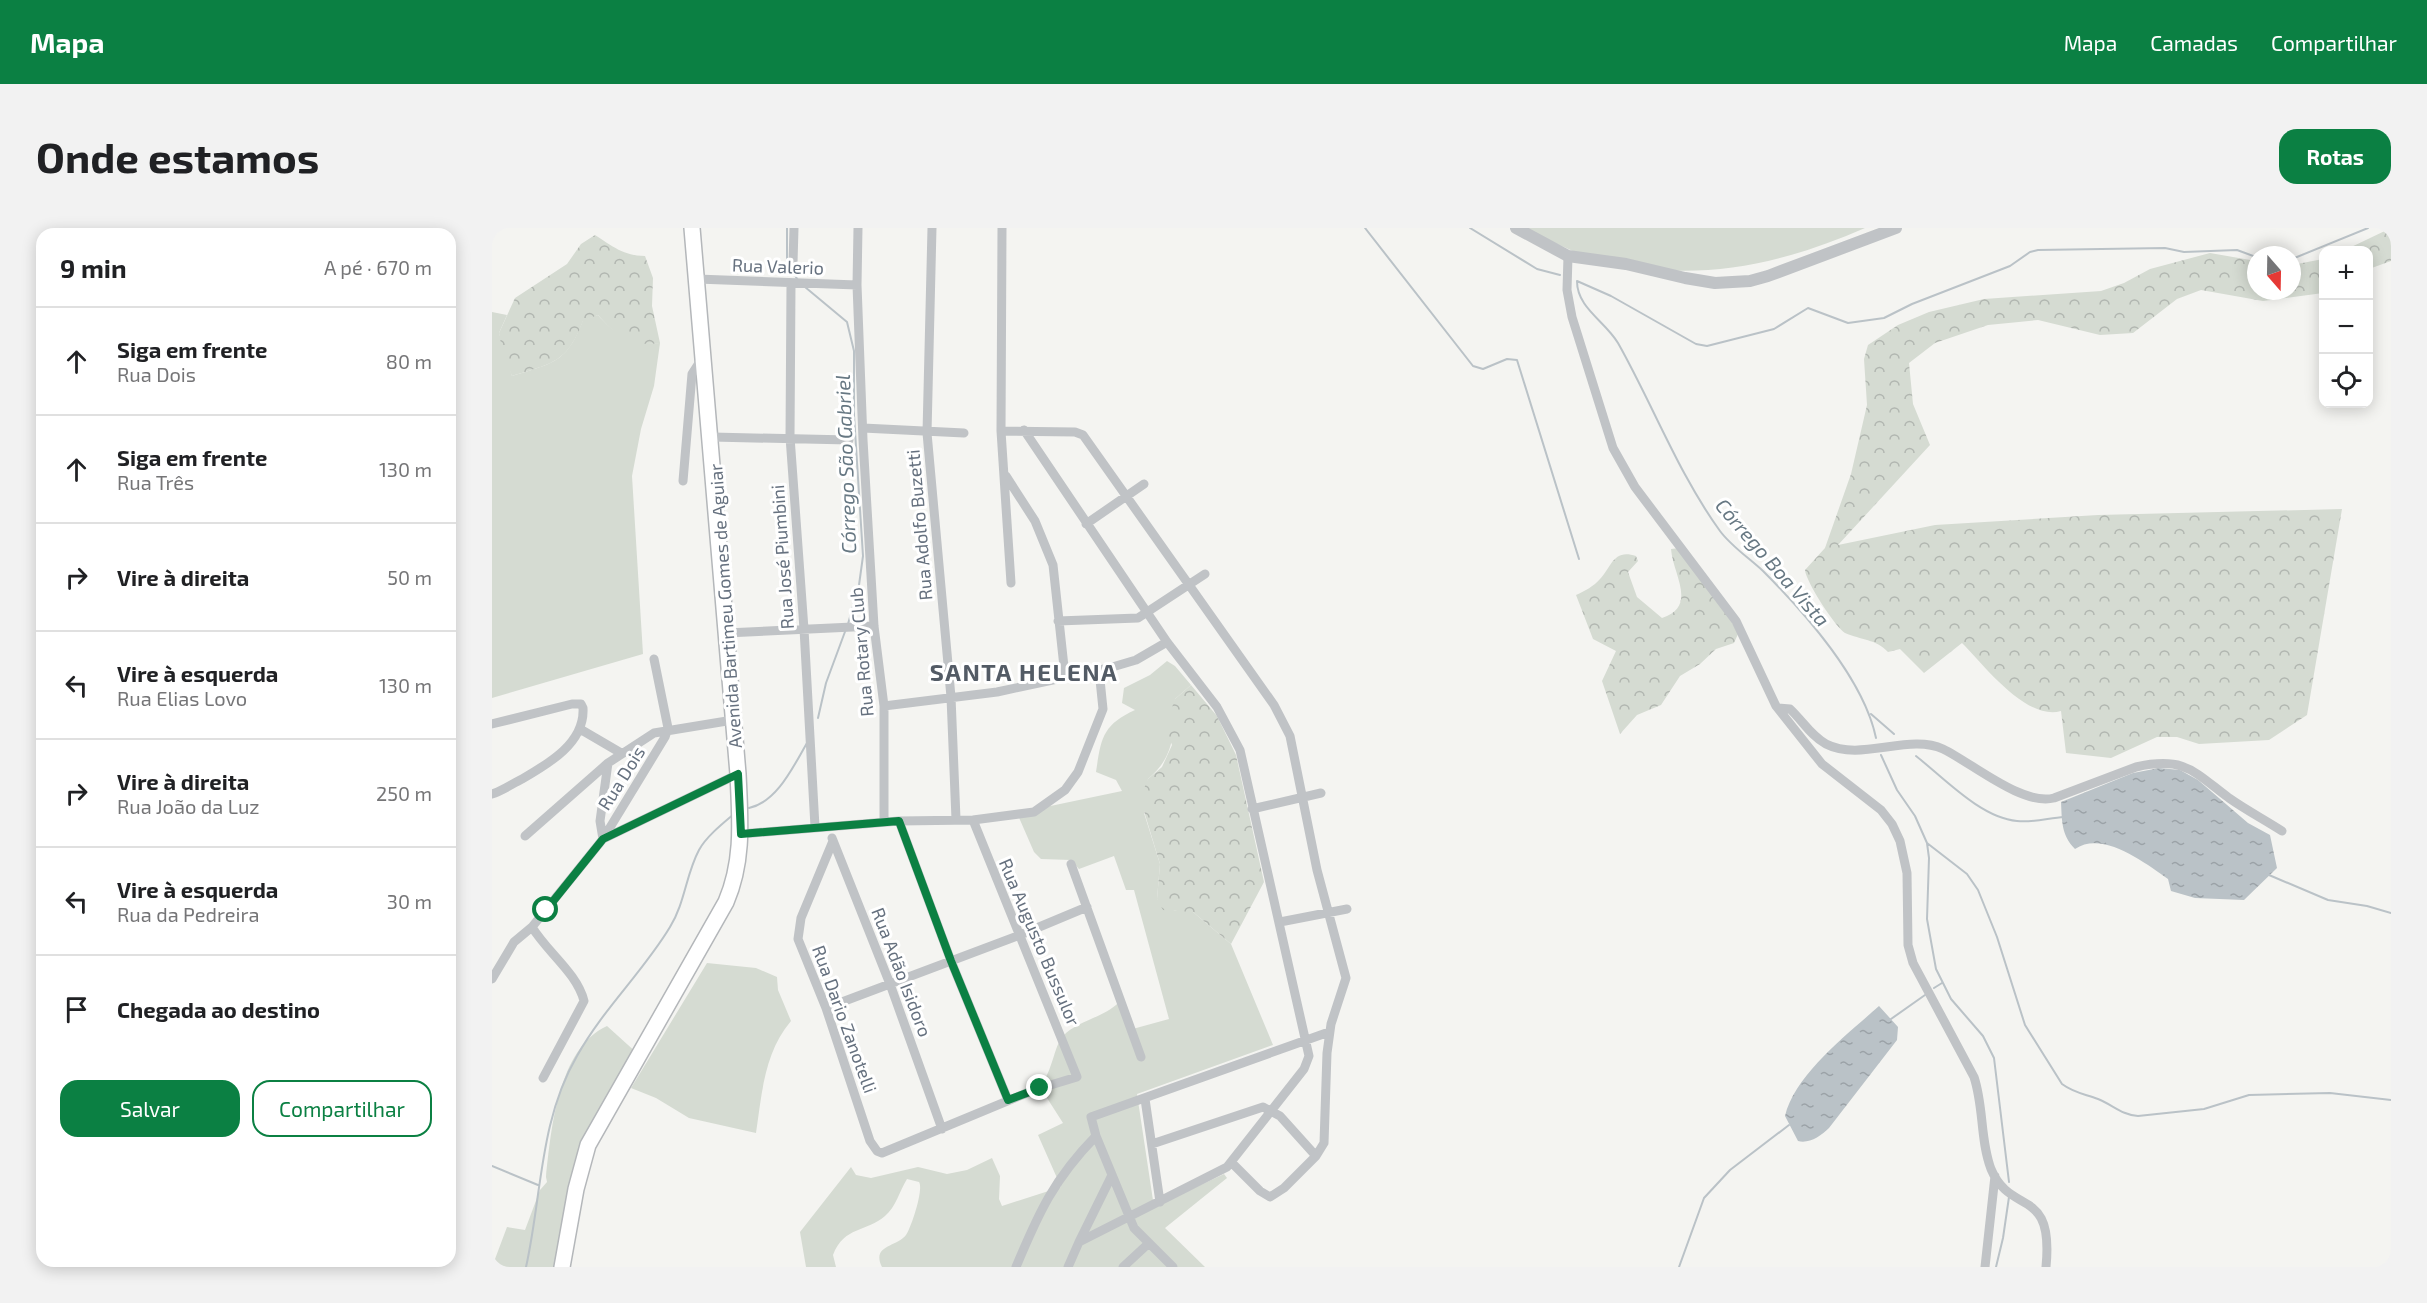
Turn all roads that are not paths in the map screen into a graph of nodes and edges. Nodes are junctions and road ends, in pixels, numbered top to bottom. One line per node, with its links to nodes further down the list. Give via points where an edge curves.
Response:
1 (692, 228): 10 (main road, Avenida Bartimeu Gomes de Aguiar)
2 (794, 228): 9 (street)
3 (858, 228): 12 (street, Rua Rotary Club)
4 (932, 228): 17 (street, Rua Adolfo Buzetti)
5 (1002, 228): 16 (street)
6 (1516, 228): 8 (street)
7 (1896, 228): 8 (street, via 1777,273 1733,283)
8 (1568, 256): 41 (street, via 1567,290 1572,317 1613,448 1635,487 1736,621)
9 (793, 263)
10 (697, 279): 11 (street, Rua Valerio); 13 (main road, Avenida Bartimeu Gomes de Aguiar)
11 (797, 284): 12 (street, Rua Valerio); 20 (street, Rua José Piumbini)
12 (857, 285): 14 (street, Rua Rotary Club)
13 (703, 357): 19 (main road, Avenida Bartimeu Gomes de Aguiar); 23 (street, via 693,374)
14 (863, 428): 17 (street); 32 (street, Rua Rotary Club)
15 (1024, 430): 16 (street); 25 (street, via 1083,435); 26 (street)
16 (1001, 431): 22 (street)
17 (927, 433): 18 (street); 39 (street, Rua Adolfo Buzetti)
18 (964, 433)
19 (711, 437): 20 (street); 34 (main road, Avenida Bartimeu Gomes de Aguiar)
20 (790, 437): 21 (street); 33 (street, Rua José Piumbini)
21 (849, 440)
22 (1006, 476): 28 (street); 31 (street, via 1035,521 1049,552 1057,584)
23 (683, 481)
24 (1144, 484): 25 (street)
25 (1127, 496): 26 (street); 29 (street)
26 (1086, 524): 30 (street)
27 (1205, 574): 29 (street)
28 (1011, 583)
29 (1189, 586): 30 (street); 51 (street, via 1282,718 1290,736)
30 (1148, 614): 31 (street, via 1126,620); 35 (street)
31 (1058, 621): 38 (street)
32 (874, 626): 33 (street); 40 (street, Rua Rotary Club)
33 (804, 628): 34 (street); 59 (street, Rua José Piumbini)
34 (726, 633): 42 (main road, Avenida Bartimeu Gomes de Aguiar)
35 (1167, 642): 37 (street, via 1136,660); 52 (street, via 1230,729 1243,757)
36 (654, 659): 45 (street)
37 (1100, 670): 38 (street); 54 (street, via 1102,709 1078,772 1065,790 1026,814)
38 (1065, 676): 39 (street, via 997,692)
39 (951, 697): 40 (street); 53 (street, Rua Adolfo Buzetti)
40 (884, 706): 56 (street, Rua Rotary Club)
41 (1778, 708): 60 (street, via 1790,709 1827,745 1856,750 1941,748 2040,799 2054,798 2136,767 2180,766 2193,770); 90 (street, via 1822,764 1881,810 1900,841 1907,873 1912,963 1974,1077 1987,1156)
42 (733, 720): 45 (street); 48 (main road, Avenida Bartimeu Gomes de Aguiar)
43 (492, 724): 44 (street, via 581,704)
44 (581, 724): 46 (street); 49 (street, via 552,761)
45 (668, 728): 46 (street); 62 (street, Rua Dois)
46 (621, 753): 47 (street)
47 (608, 763): 61 (street); 62 (street, via 600,821)
48 (738, 774): 57 (main road, Avenida Bartimeu Gomes de Aguiar); 62 (street)
49 (494, 793)
50 (1322, 794): 51 (street)
51 (1302, 798): 52 (street); 67 (street)
52 (1252, 809): 68 (street)
53 (956, 819): 54 (street); 55 (street)
54 (973, 820): 70 (street, Rua Augusto Bussulor)
55 (899, 821): 56 (street); 71 (street)
56 (885, 822): 58 (street)
57 (740, 824): 59 (street); 95 (main road, Avenida Bartimeu Gomes de Aguiar, via 736,873 726,902 588,1145)
58 (830, 826): 59 (street); 63 (street, Rua Adão Isidoro)
59 (815, 827)
60 (2282, 831)
61 (525, 836)
62 (603, 839): 69 (street, Rua Dois)
63 (833, 841): 73 (street, Rua Adão Isidoro); 74 (street, Rua Dario Zanotelli, via 798,931)
64 (1071, 864): 65 (street)
65 (1087, 907): 70 (street); 79 (street)
66 (1347, 909): 67 (street)
67 (1328, 913): 68 (street); 75 (street, via 1346,978)
68 (1280, 922): 76 (street)
69 (532, 927): 72 (street, Rua Dois, via 519,936); 80 (street, via 584,1001)
70 (1020, 935): 71 (street); 82 (street, Rua Augusto Bussulor, via 1077,1077)
71 (951, 961): 73 (street); 82 (street)
72 (492, 979)
73 (890, 984): 74 (street); 84 (street, Rua Adão Isidoro)
74 (825, 1008): 84 (street, Rua Dario Zanotelli, via 876,1150 882,1152)
75 (1329, 1032): 76 (street); 77 (street)
76 (1307, 1040): 78 (street); 81 (street)
77 (1326, 1053): 78 (street); 87 (street, via 1324,1143)
78 (1309, 1056): 83 (street, via 1304,1069)
79 (1142, 1057)
80 (543, 1078)
81 (1145, 1099): 85 (street, via 1091,1117); 86 (street)
82 (1008, 1100): 84 (street)
83 (1272, 1110): 86 (street, via 1257,1108); 87 (street); 88 (street)
84 (942, 1130)
85 (1096, 1136): 89 (street); 96 (street, via 1052,1187)
86 (1152, 1144): 91 (street)
87 (1316, 1156): 88 (street, via 1270,1197)
88 (1231, 1162): 91 (street)
89 (1112, 1175): 92 (street); 93 (street)
90 (1995, 1176): 100 (street); 101 (street, via 2042,1217 2047,1230)
91 (1160, 1202): 92 (street)
92 (1128, 1218): 93 (street); 94 (street)
93 (1079, 1242): 97 (street)
94 (1149, 1243): 98 (street); 99 (street)
95 (562, 1267)
96 (1016, 1267)
97 (1068, 1267)
98 (1123, 1267)
99 (1173, 1267)
100 (1985, 1267)
101 (2046, 1267)

